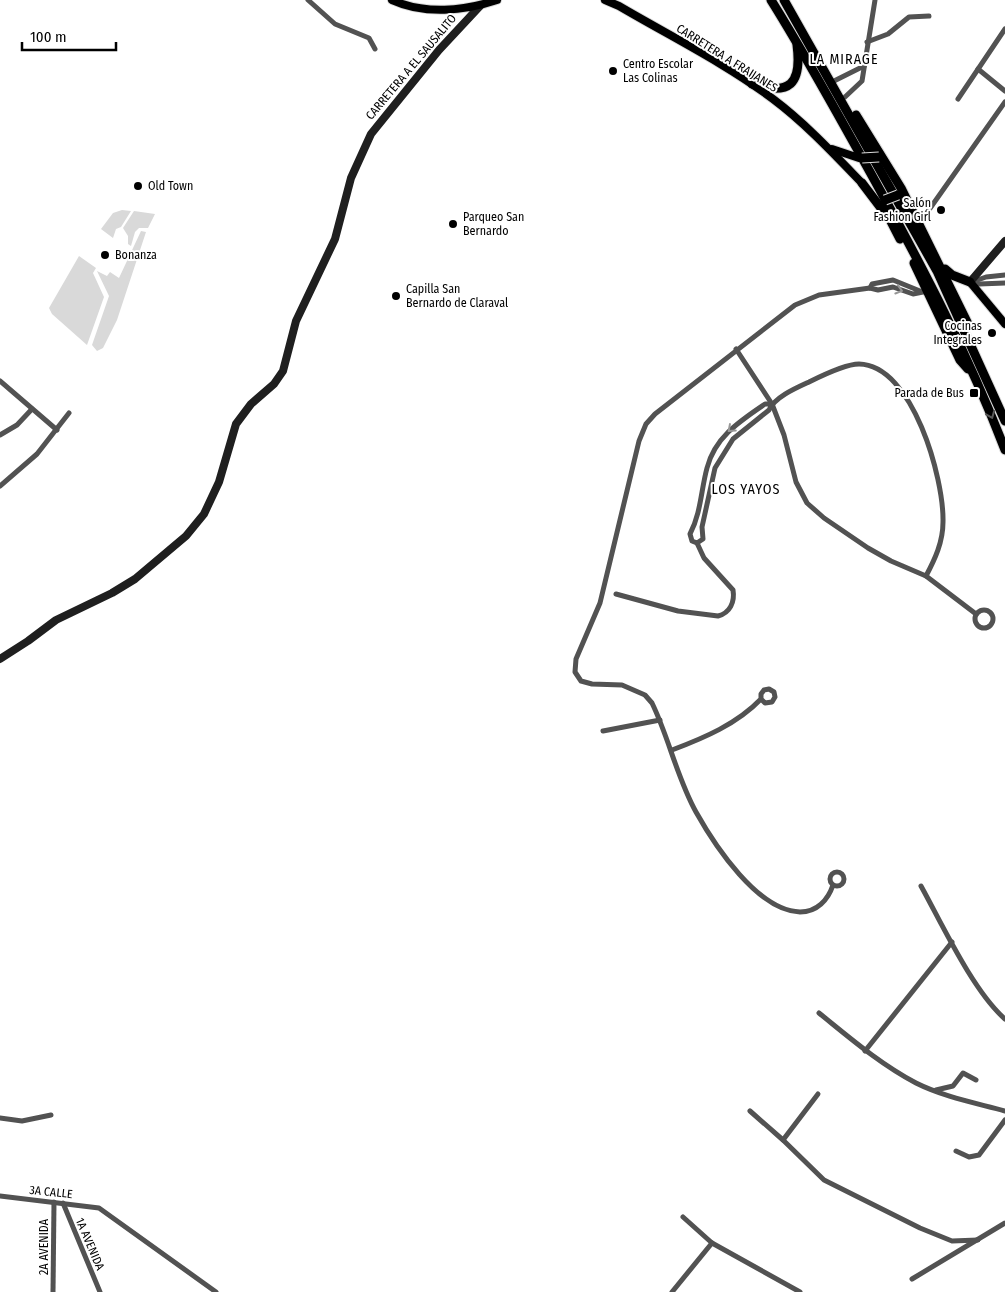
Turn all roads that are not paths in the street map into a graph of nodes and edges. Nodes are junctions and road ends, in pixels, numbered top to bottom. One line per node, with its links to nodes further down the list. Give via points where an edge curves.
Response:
1 (308, 0): 14 (street, via 335,24 369,38)
2 (392, 0): 8 (main road, via 427,9)
3 (497, 0): 8 (main road)
4 (605, 0): 18 (main road, CARRETERA A FRAIJANES)
5 (771, 0): 12 (highway)
6 (784, 0): 10 (highway)
7 (875, 0): 13 (street)
8 (480, 6): 55 (street, CARRETERA A EL SAUSALITO, via 439,50 371,134 351,178 340,226 296,321 283,371 236,424 219,482 204,514 186,536 135,579 56,620)
9 (929, 16): 13 (street, via 909,18 888,34)
10 (798, 23): 17 (highway); 42 (highway, via 937,271)
11 (1005, 29): 16 (street)
12 (796, 40): 18 (highway, via 799,63 792,82 775,90); 24 (highway); 40 (highway, via 927,275)
13 (867, 42): 15 (street)
14 (375, 49)
15 (864, 66): 17 (street); 20 (street, via 859,86)
16 (978, 69): 19 (street); 21 (street)
17 (834, 80): 20 (highway)
18 (752, 84): 23 (main road, CARRETERA A FRAIJANES)
19 (1005, 91)
20 (845, 97): 25 (highway)
21 (958, 99)
22 (1005, 102): 30 (street)
23 (828, 147): 24 (main road, CARRETERA A FRAIJANES); 26 (main road, CARRETERA A FRAIJANES)
24 (861, 158): 25 (highway, bridge); 28 (highway)
25 (881, 158): 27 (highway)
26 (862, 182): 28 (highway); 29 (highway)
27 (899, 192): 28 (highway, bridge); 30 (highway)
28 (882, 198): 29 (highway)
29 (889, 219): 36 (highway)
30 (919, 224): 32 (highway)
31 (1005, 241): 34 (street)
32 (938, 259): 34 (highway, via 950,274); 37 (highway)
33 (1005, 275): 34 (street)
34 (970, 282): 35 (street); 37 (highway, via 955,282); 38 (main road)
35 (1005, 283)
36 (924, 291): 39 (street, via 893,280 872,284 870,288 819,294 802,301); 40 (highway, via 960,360)
37 (953, 291): 42 (highway, via 994,386)
38 (1005, 324)
39 (736, 350): 43 (street); 57 (street, via 646,424 639,441 600,603 576,659 575,672 581,681 622,685 637,691 652,703)
40 (976, 378): 49 (highway, one-way to 49)
41 (0, 381): 44 (street)
42 (997, 401): 46 (highway)
43 (772, 404): 51 (street, via 769,410 732,439 723,453 715,468 702,527 703,538); 51 (street, one-way to 51, via 765,404 737,423 723,436 713,454 707,467 696,525 690,534 692,541); 52 (street, via 784,434 796,482 807,503 868,548); 52 (street, via 811,381 858,364 873,368 895,382 912,407 940,485 941,539 936,558)
44 (32, 409): 47 (street); 48 (street, via 17,425)
45 (69, 413): 47 (street)
46 (1005, 421)
47 (57, 430): 50 (street, via 37,454)
48 (0, 435)
49 (1005, 450)
50 (0, 486)
51 (697, 543): 53 (street, via 704,558 732,590 732,604 723,615 678,611)
52 (926, 576): 54 (street)
53 (616, 594)
54 (976, 614)
55 (0, 659)
56 (761, 699): 59 (street, via 722,728)
57 (660, 720): 58 (street); 59 (street)
58 (603, 731)
59 (672, 750): 60 (street, via 696,812 749,884 780,907 802,912 821,905 830,895)
60 (833, 885)
61 (921, 886): 62 (street)
62 (952, 942): 64 (street, via 996,1011); 65 (street)
63 (818, 1013): 65 (street)
64 (1005, 1018)
65 (866, 1051): 67 (street, via 910,1079)
66 (976, 1080): 67 (street, via 961,1074 953,1086)
67 (936, 1090): 70 (street)
68 (818, 1094): 74 (street)
69 (750, 1111): 74 (street)
70 (1005, 1111)
71 (51, 1115): 72 (street, via 22,1121)
72 (0, 1118)
73 (1005, 1120): 75 (street, via 979,1154 969,1157)
74 (783, 1140): 81 (street, via 818,1176 832,1184 952,1241)
75 (956, 1150)
76 (0, 1196): 77 (street, 3A CALLE)
77 (54, 1202): 78 (street, 3A CALLE); 84 (street, 2A AVENIDA)
78 (62, 1203): 85 (street, 1A AVENIDA); 86 (street, 3A CALLE, via 99,1208)
79 (683, 1217): 82 (street)
80 (1005, 1223): 81 (street)
81 (978, 1240): 83 (street)
82 (712, 1242): 87 (street); 88 (street)
83 (912, 1279)
84 (53, 1292)
85 (100, 1292)
86 (216, 1292)
87 (672, 1292)
88 (800, 1292)

